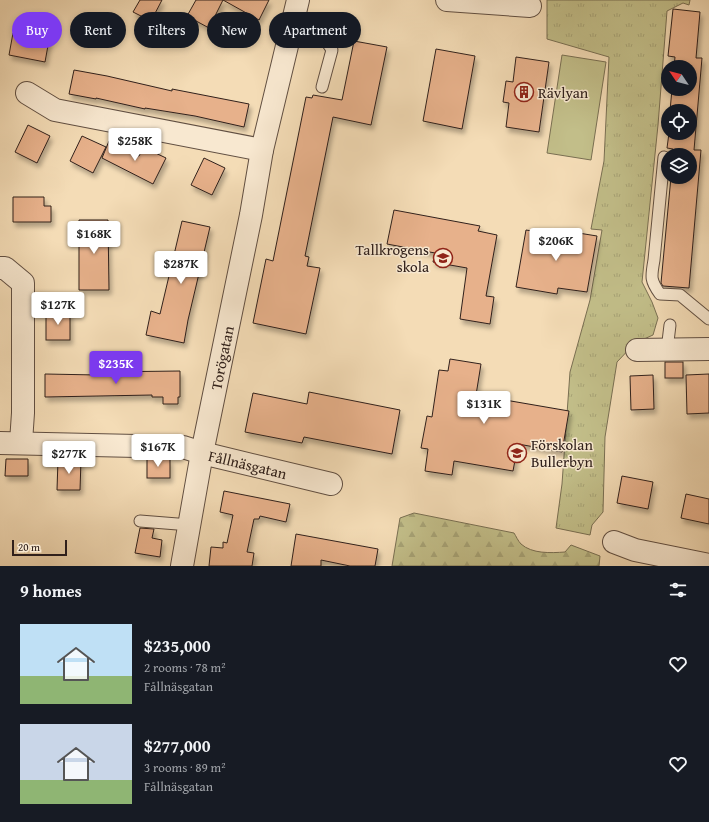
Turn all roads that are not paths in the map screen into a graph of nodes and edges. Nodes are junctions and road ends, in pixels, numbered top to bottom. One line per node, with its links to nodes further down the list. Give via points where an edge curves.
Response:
1 (298, 0): 4 (street, Torögatan)
2 (448, 0): 3 (street)
3 (530, 6)
4 (295, 12)
5 (287, 48): 9 (street, Torögatan)
6 (331, 48): 7 (lane)
7 (322, 87)
8 (27, 93): 9 (street, via 55,110)
9 (262, 150): 18 (street, Torögatan)
10 (661, 184): 12 (lane, via 651,276 654,286 660,294 680,295)
11 (0, 268): 17 (street, Fållnäsgatan, via 5,268 23,283 23,413)
12 (709, 319)
13 (670, 324): 16 (lane)
14 (709, 349): 16 (street)
15 (638, 350): 16 (street)
16 (667, 350)
17 (11, 442): 18 (street, Fållnäsgatan, via 183,446)
18 (202, 453): 19 (street, Fållnäsgatan); 21 (street, Torögatan)
19 (331, 484)
20 (140, 521): 21 (lane)
21 (190, 525): 24 (street, Torögatan)
22 (614, 542): 23 (street, via 635,550)
23 (709, 564)
24 (182, 566)

